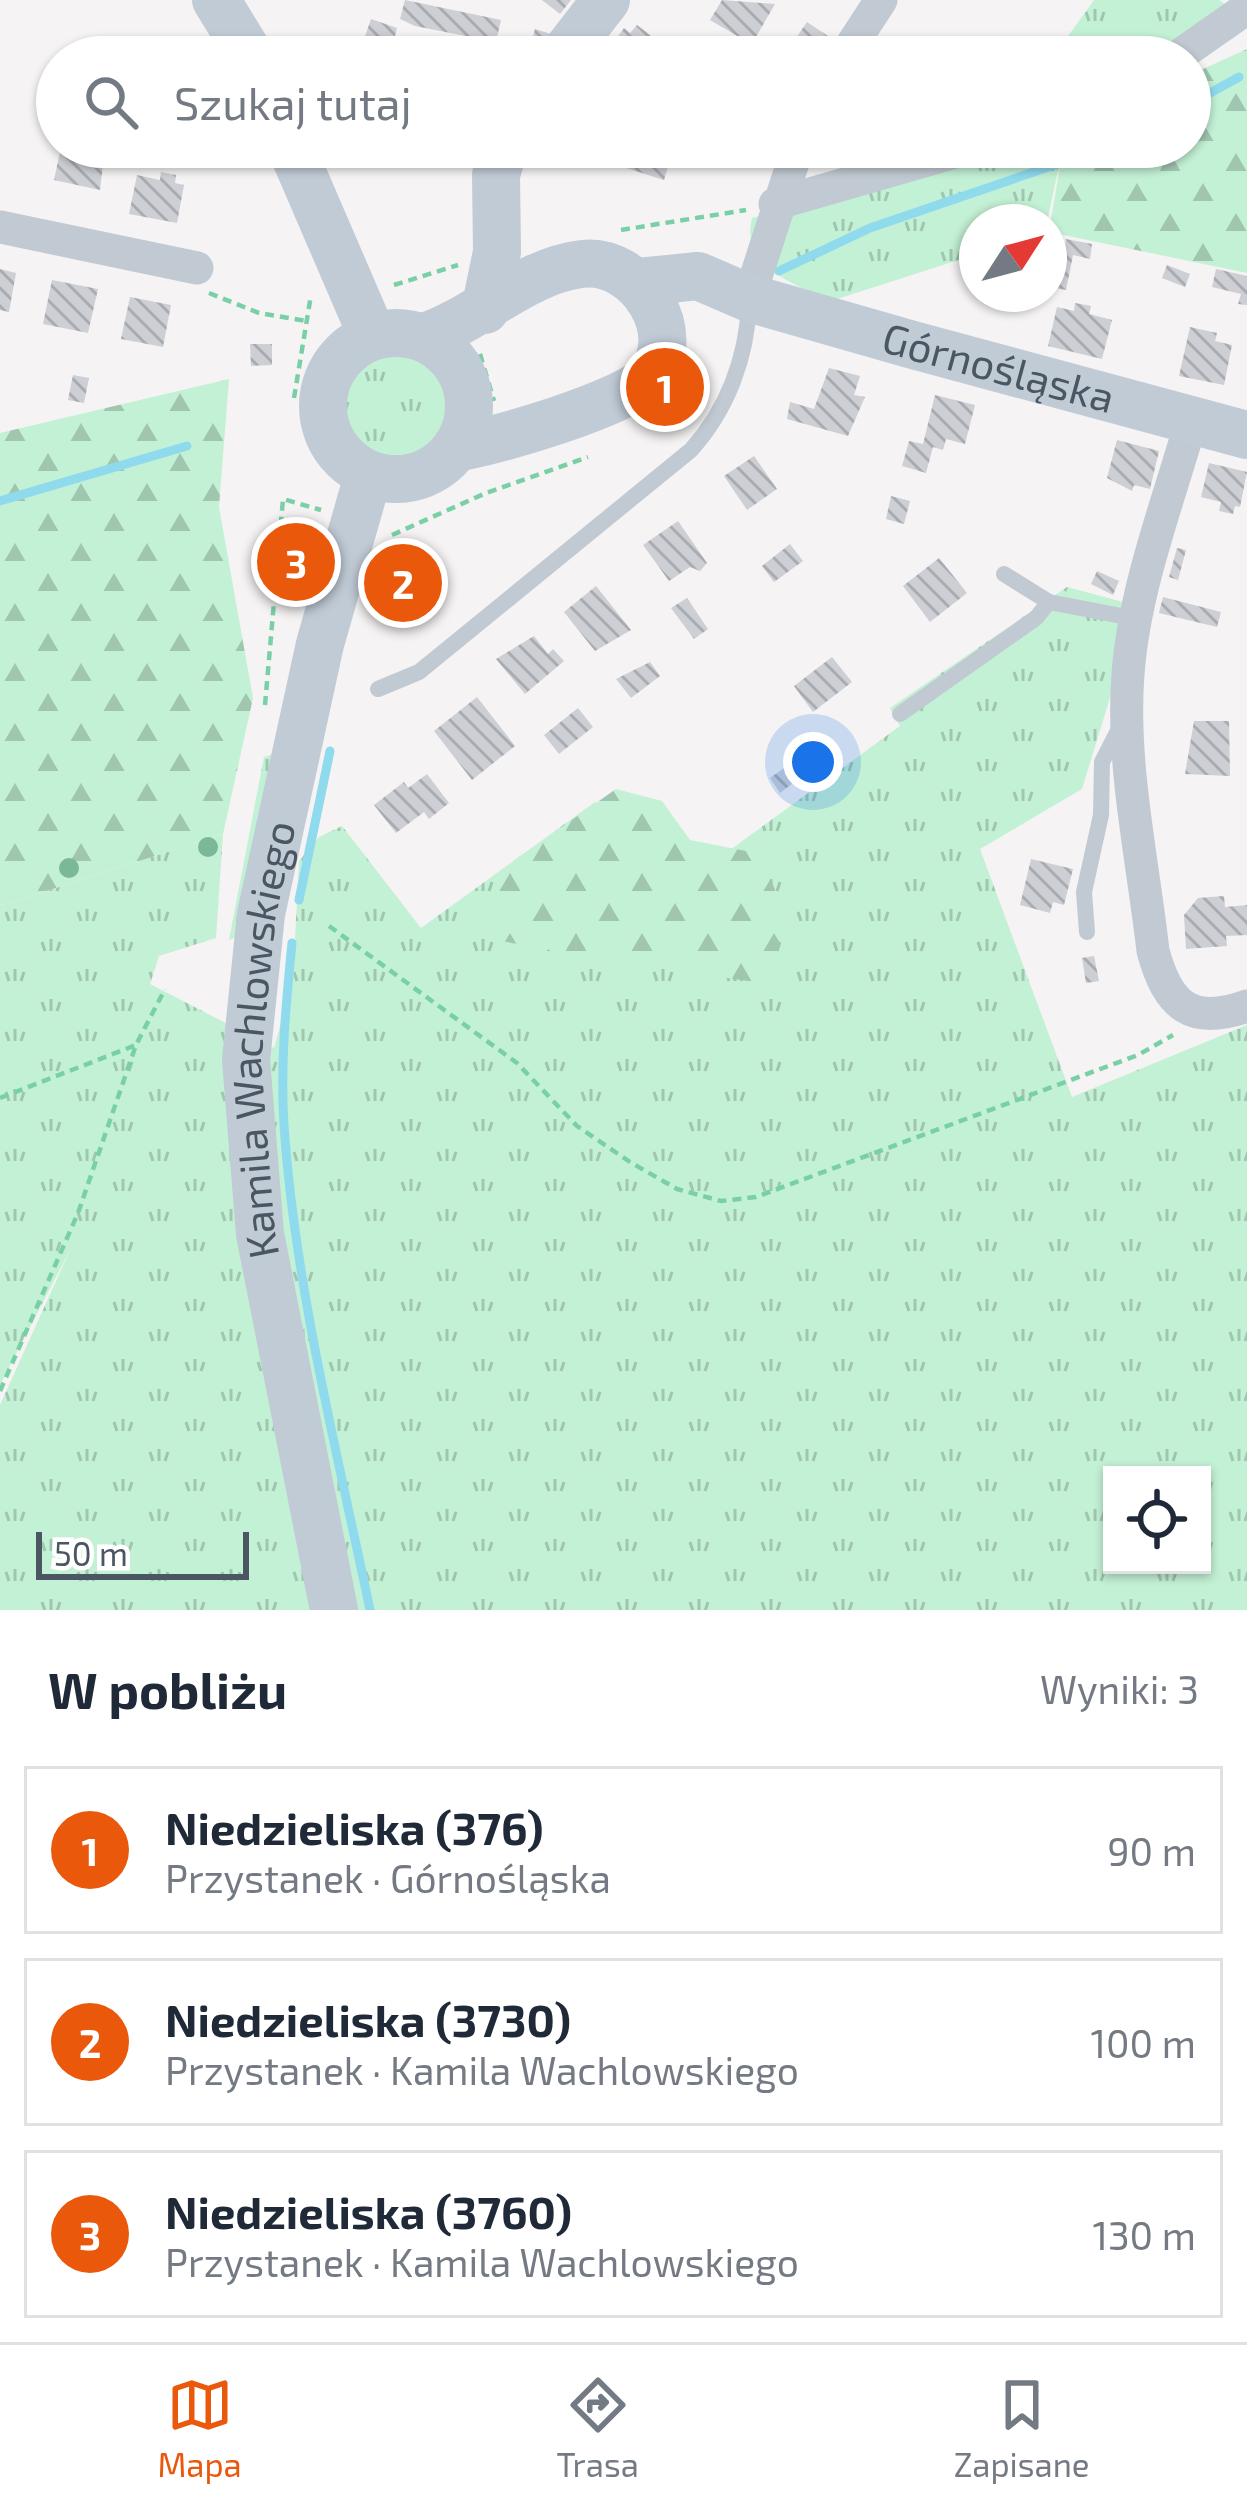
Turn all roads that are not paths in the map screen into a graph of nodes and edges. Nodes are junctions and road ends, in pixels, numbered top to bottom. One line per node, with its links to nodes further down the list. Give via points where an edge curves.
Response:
1 (216, 0): 5 (street)
2 (606, 0): 6 (street)
3 (881, 0): 7 (street)
4 (1247, 8): 8 (street)
5 (238, 36)
6 (578, 36)
7 (858, 36)
8 (1207, 36)
9 (300, 168): 22 (street)
10 (498, 168): 15 (street)
11 (790, 168): 13 (street)
12 (901, 168): 13 (street)
13 (775, 205): 19 (street)
14 (0, 227): 16 (street)
15 (476, 259): 17 (street); 20 (street)
16 (197, 268)
17 (541, 278): 18 (street, Górnośląska, via 584,263); 20 (street, Górnośląska)
18 (638, 282): 19 (street, Górnośląska, via 698,276); 21 (street)
19 (749, 298): 21 (street, Górnośląska, via 697,307); 24 (street, Górnośląska); 31 (lane, via 731,388 691,450 419,672)
20 (477, 314): 23 (street, Górnośląska)
21 (662, 331): 26 (street, via 651,376 632,391)
22 (372, 335): 23 (street); 27 (street, via 339,360 323,405)
23 (424, 338): 26 (street, via 452,358 466,386)
24 (1191, 422): 25 (street, Górnośląska); 30 (street)
25 (1247, 435)
26 (458, 447): 27 (street, via 426,471 388,480)
27 (361, 498): 36 (street, Kamila Wachlowskiego, via 261,914 246,1060 260,1234)
28 (1004, 574): 29 (lane)
29 (1048, 602): 30 (lane); 32 (lane)
30 (1137, 619): 33 (street)
31 (378, 689)
32 (900, 714)
33 (1128, 721): 34 (lane, via 1102,762 1101,815 1084,892); 35 (street, via 1162,982 1195,1014)
34 (1087, 932)
35 (1247, 1006)
36 (334, 1610)

